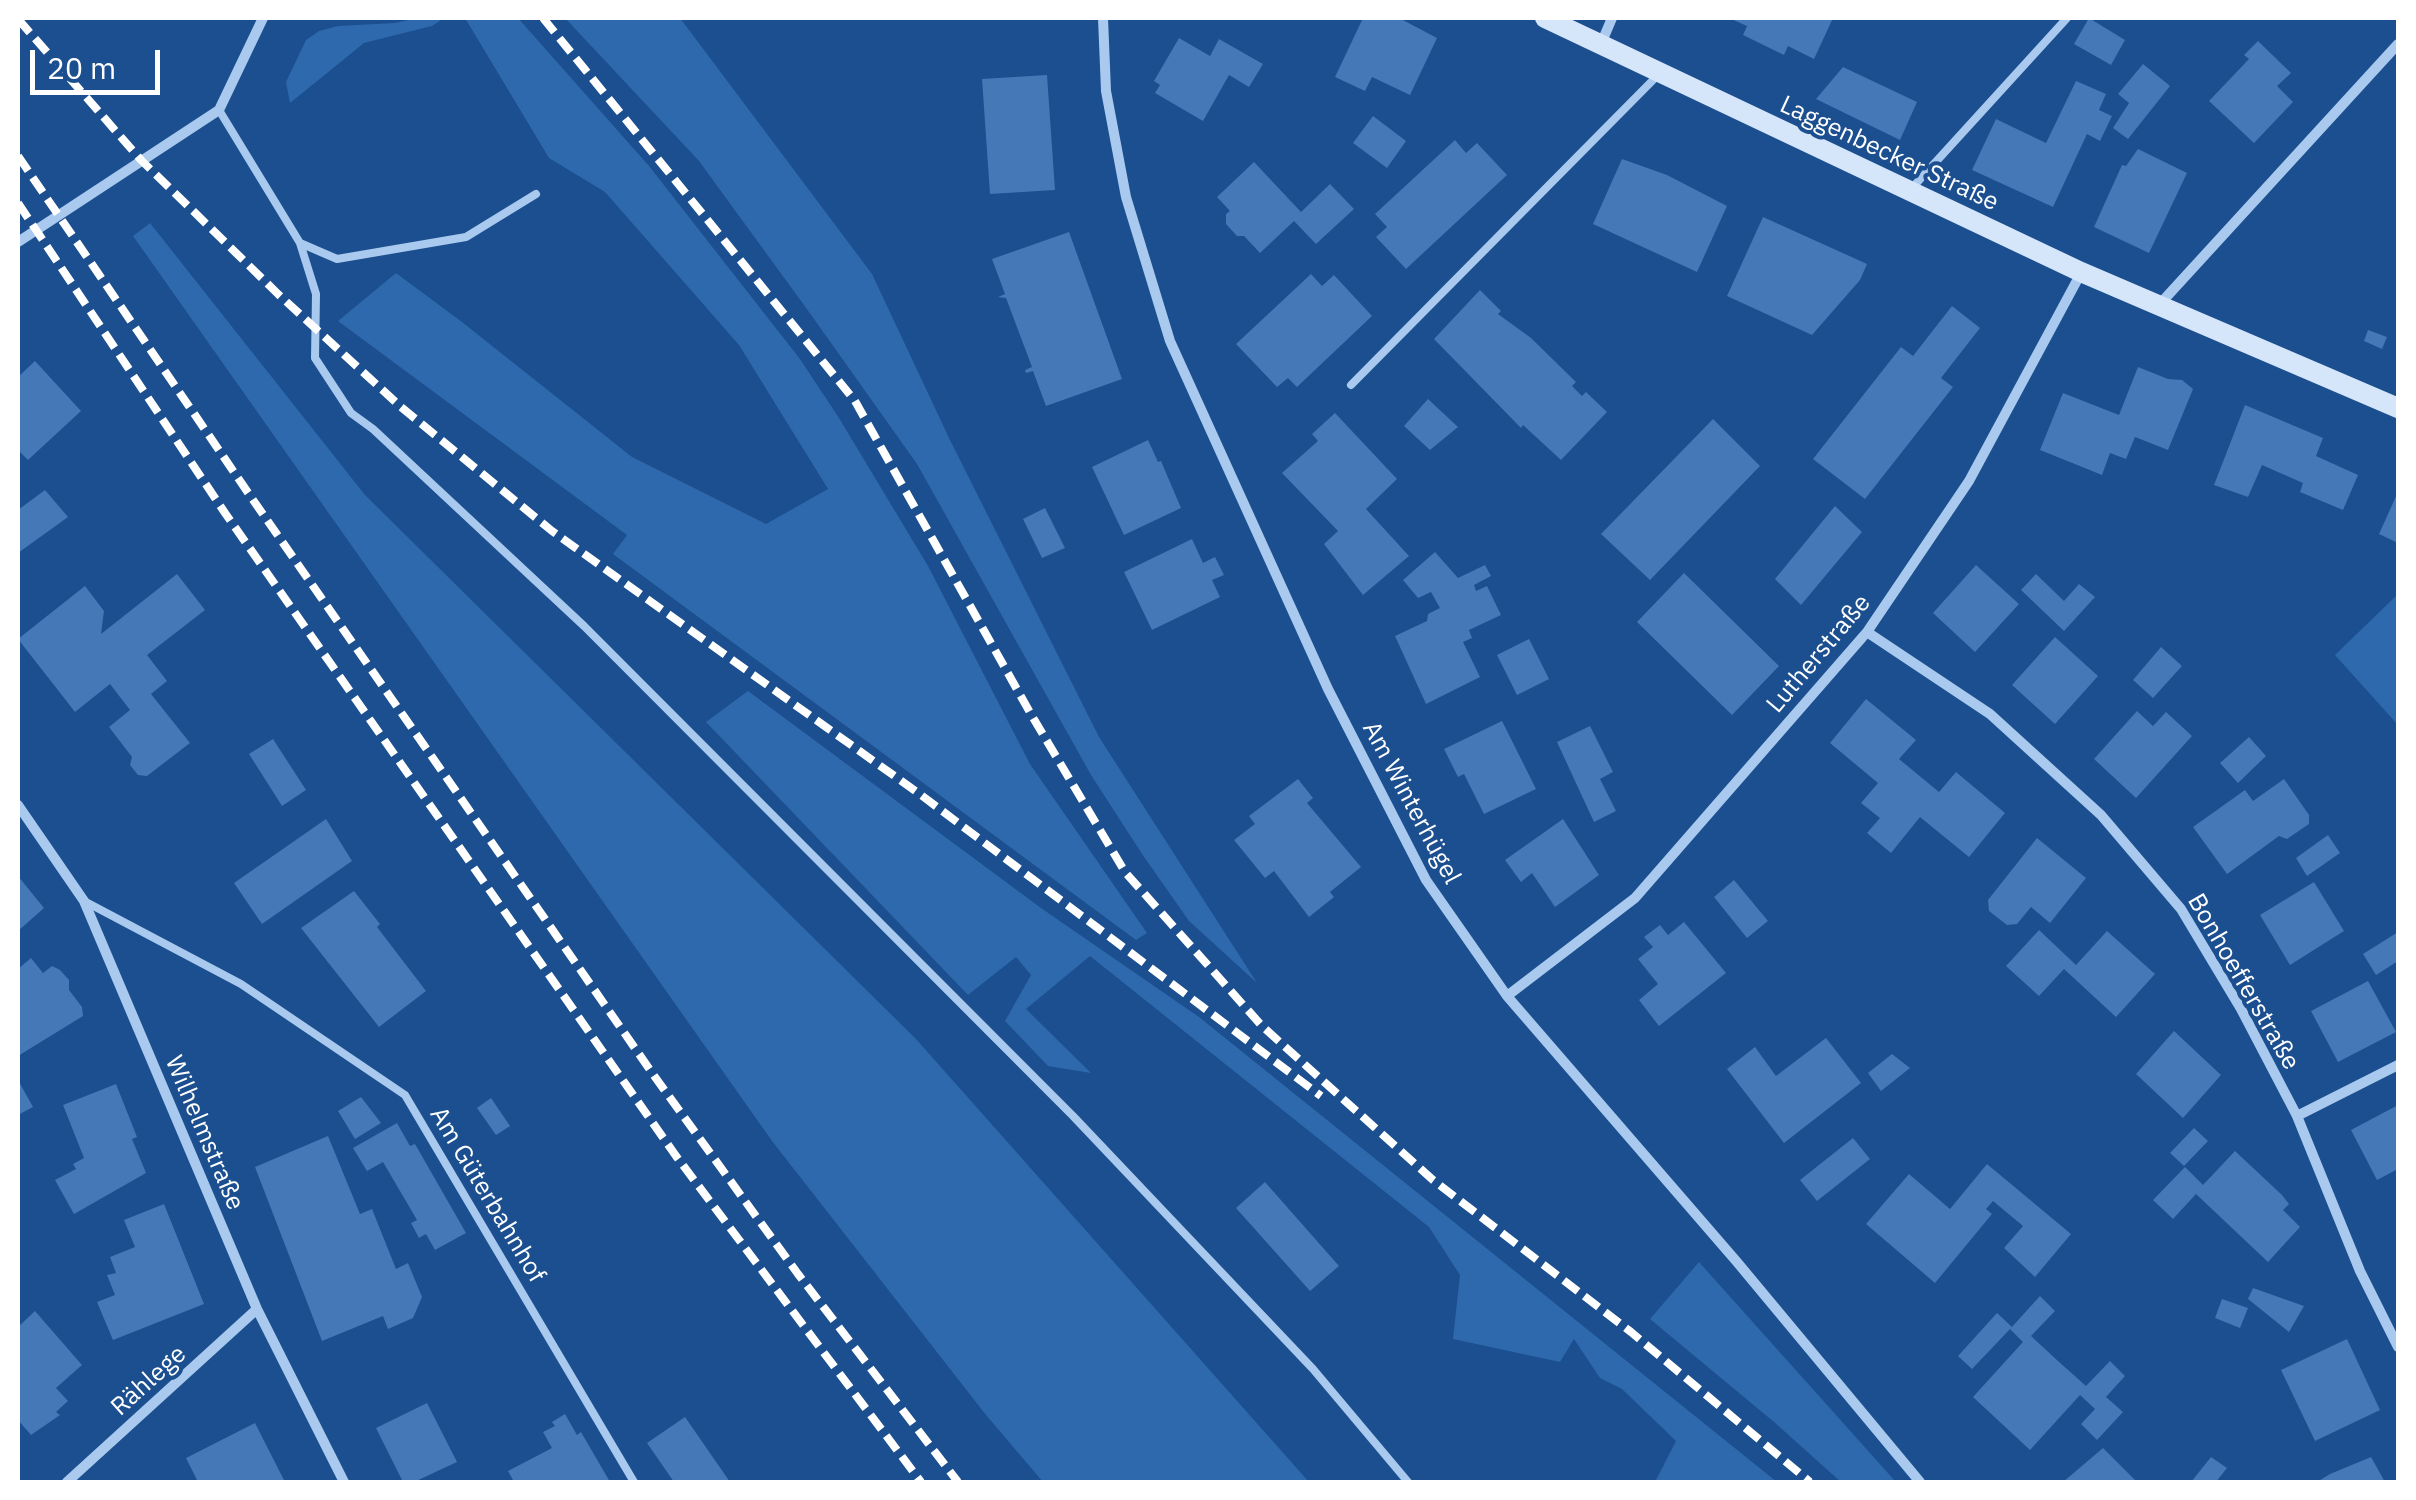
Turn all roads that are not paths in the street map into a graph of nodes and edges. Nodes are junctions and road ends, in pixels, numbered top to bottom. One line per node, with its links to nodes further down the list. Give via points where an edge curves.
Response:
1 (264, 18): 9 (street)
2 (1102, 18): 21 (street, Am Winterhügel, via 1106,91 1126,197 1170,342 1328,688 1426,880)
3 (1546, 18): 7 (street, Laggenbecker Straße)
4 (1612, 18): 7 (street)
5 (2068, 18): 10 (lane)
6 (2398, 44): 15 (street)
7 (1600, 45): 8 (street, Laggenbecker Straße)
8 (1660, 74): 10 (street, Laggenbecker Straße); 16 (lane)
9 (220, 110): 12 (street); 13 (lane)
10 (1908, 192): 14 (street, Laggenbecker Straße)
11 (536, 194): 13 (lane, via 466,237 337,259)
12 (18, 242)
13 (300, 243): 29 (lane, via 316,294 315,358 351,414 584,626 1073,1116 1313,1368)
14 (2082, 272): 15 (street, Laggenbecker Straße); 18 (street, Lutherstraße, via 1969,481)
15 (2158, 306): 17 (street, Laggenbecker Straße)
16 (1351, 385)
17 (2398, 408)
18 (1867, 632): 21 (street, Lutherstraße, via 1635,898); 23 (street, Bonhoefferstraße, via 1990,714 2101,815 2181,909)
19 (18, 804): 20 (street, Wilhelmstraße)
20 (84, 901): 24 (street, Wilhelmstraße); 28 (lane, Am Güterbahnhof, via 241,984 404,1095)
21 (1507, 996): 30 (street, Am Winterhügel)
22 (2398, 1066): 23 (street)
23 (2297, 1116): 25 (street, Bonhoefferstraße)
24 (257, 1309): 26 (street, Rählege); 27 (street, Wilhelmstraße)
25 (2398, 1347)
26 (67, 1482)
27 (344, 1482)
28 (634, 1482)
29 (1408, 1482)
30 (1920, 1482)

